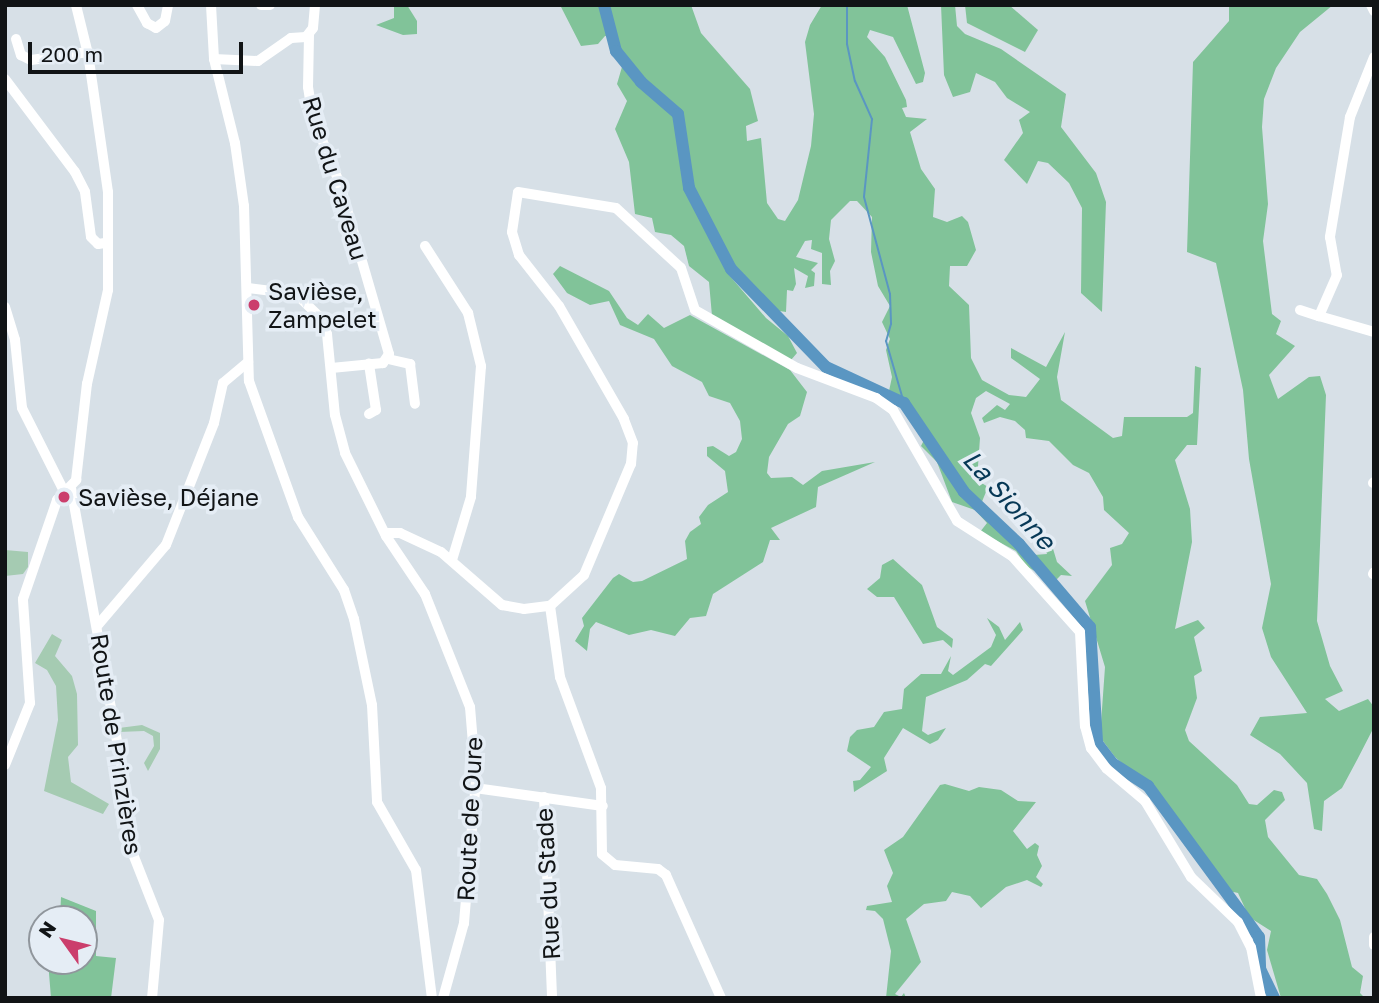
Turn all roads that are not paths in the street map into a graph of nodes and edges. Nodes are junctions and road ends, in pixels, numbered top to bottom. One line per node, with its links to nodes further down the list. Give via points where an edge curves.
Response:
1 (76, 5): 12 (street)
2 (137, 5): 3 (street, via 146,22 156,28 165,21)
3 (169, 5)
4 (211, 5): 14 (street)
5 (261, 5): 6 (street)
6 (270, 5)
7 (315, 5): 10 (street, Rue du Caveau)
8 (1371, 5): 9 (street)
9 (1374, 11)
10 (309, 35): 14 (street, via 291,38 258,61); 23 (street, Rue du Caveau, via 308,87 313,117 339,182)
11 (16, 39): 12 (street, via 22,55 31,60)
12 (88, 52): 16 (street, via 109,197)
13 (1374, 57): 21 (street, via 1350,117 1330,237 1337,275)
14 (215, 59): 18 (street, via 238,156)
15 (5, 79): 16 (street, via 72,167 85,192 91,237 98,244)
16 (105, 243): 29 (street, via 106,305)
17 (425, 246): 31 (street, via 468,313 481,366 470,506)
18 (248, 288): 24 (street); 26 (street, Route de Oure, via 296,294 310,302 325,329)
19 (5, 307): 29 (street, via 15,340 22,408)
20 (1300, 310): 21 (street)
21 (1319, 316): 22 (street)
22 (1374, 332)
23 (388, 359): 25 (street); 27 (street, via 410,364)
24 (248, 362): 33 (street, via 223,383 214,423 166,545); 41 (street, via 253,395 294,508 344,590 359,635 372,705 377,802 414,863)
25 (369, 364): 26 (street); 28 (street, via 376,410)
26 (331, 368): 30 (street, Route de Oure, via 335,415 345,453)
27 (415, 404)
28 (369, 414)
29 (68, 490): 33 (street, Route de Prinzières); 34 (street, via 57,500 23,599 30,703)
30 (385, 533): 31 (street, via 393,531 418,540); 35 (street, Route de Oure, via 425,594 460,677 473,721)
31 (452, 560): 32 (street, via 494,601 524,609)
32 (550, 606): 37 (street, via 557,667 594,764); 45 (street, via 584,575 627,473 633,443 559,306 514,244 518,192 616,208 681,268 695,310 797,368 876,398 893,410 957,521 1012,556 1080,632 1085,726 1091,748 1107,769 1145,800 1191,877 1238,922 1251,947)
33 (97, 626): 40 (street, Route de Prinzières, via 131,849 159,920)
34 (5, 765)
35 (475, 788): 36 (street, Rue du Stade); 42 (street, Route de Oure, via 464,923)
36 (544, 797): 37 (street); 43 (street, Rue du Stade)
37 (603, 806): 44 (street, via 603,859 659,869 666,875)
38 (1374, 937): 39 (street)
39 (1374, 945)
40 (152, 998)
41 (432, 998)
42 (443, 998)
43 (552, 998)
44 (721, 998)
45 (1261, 998)

